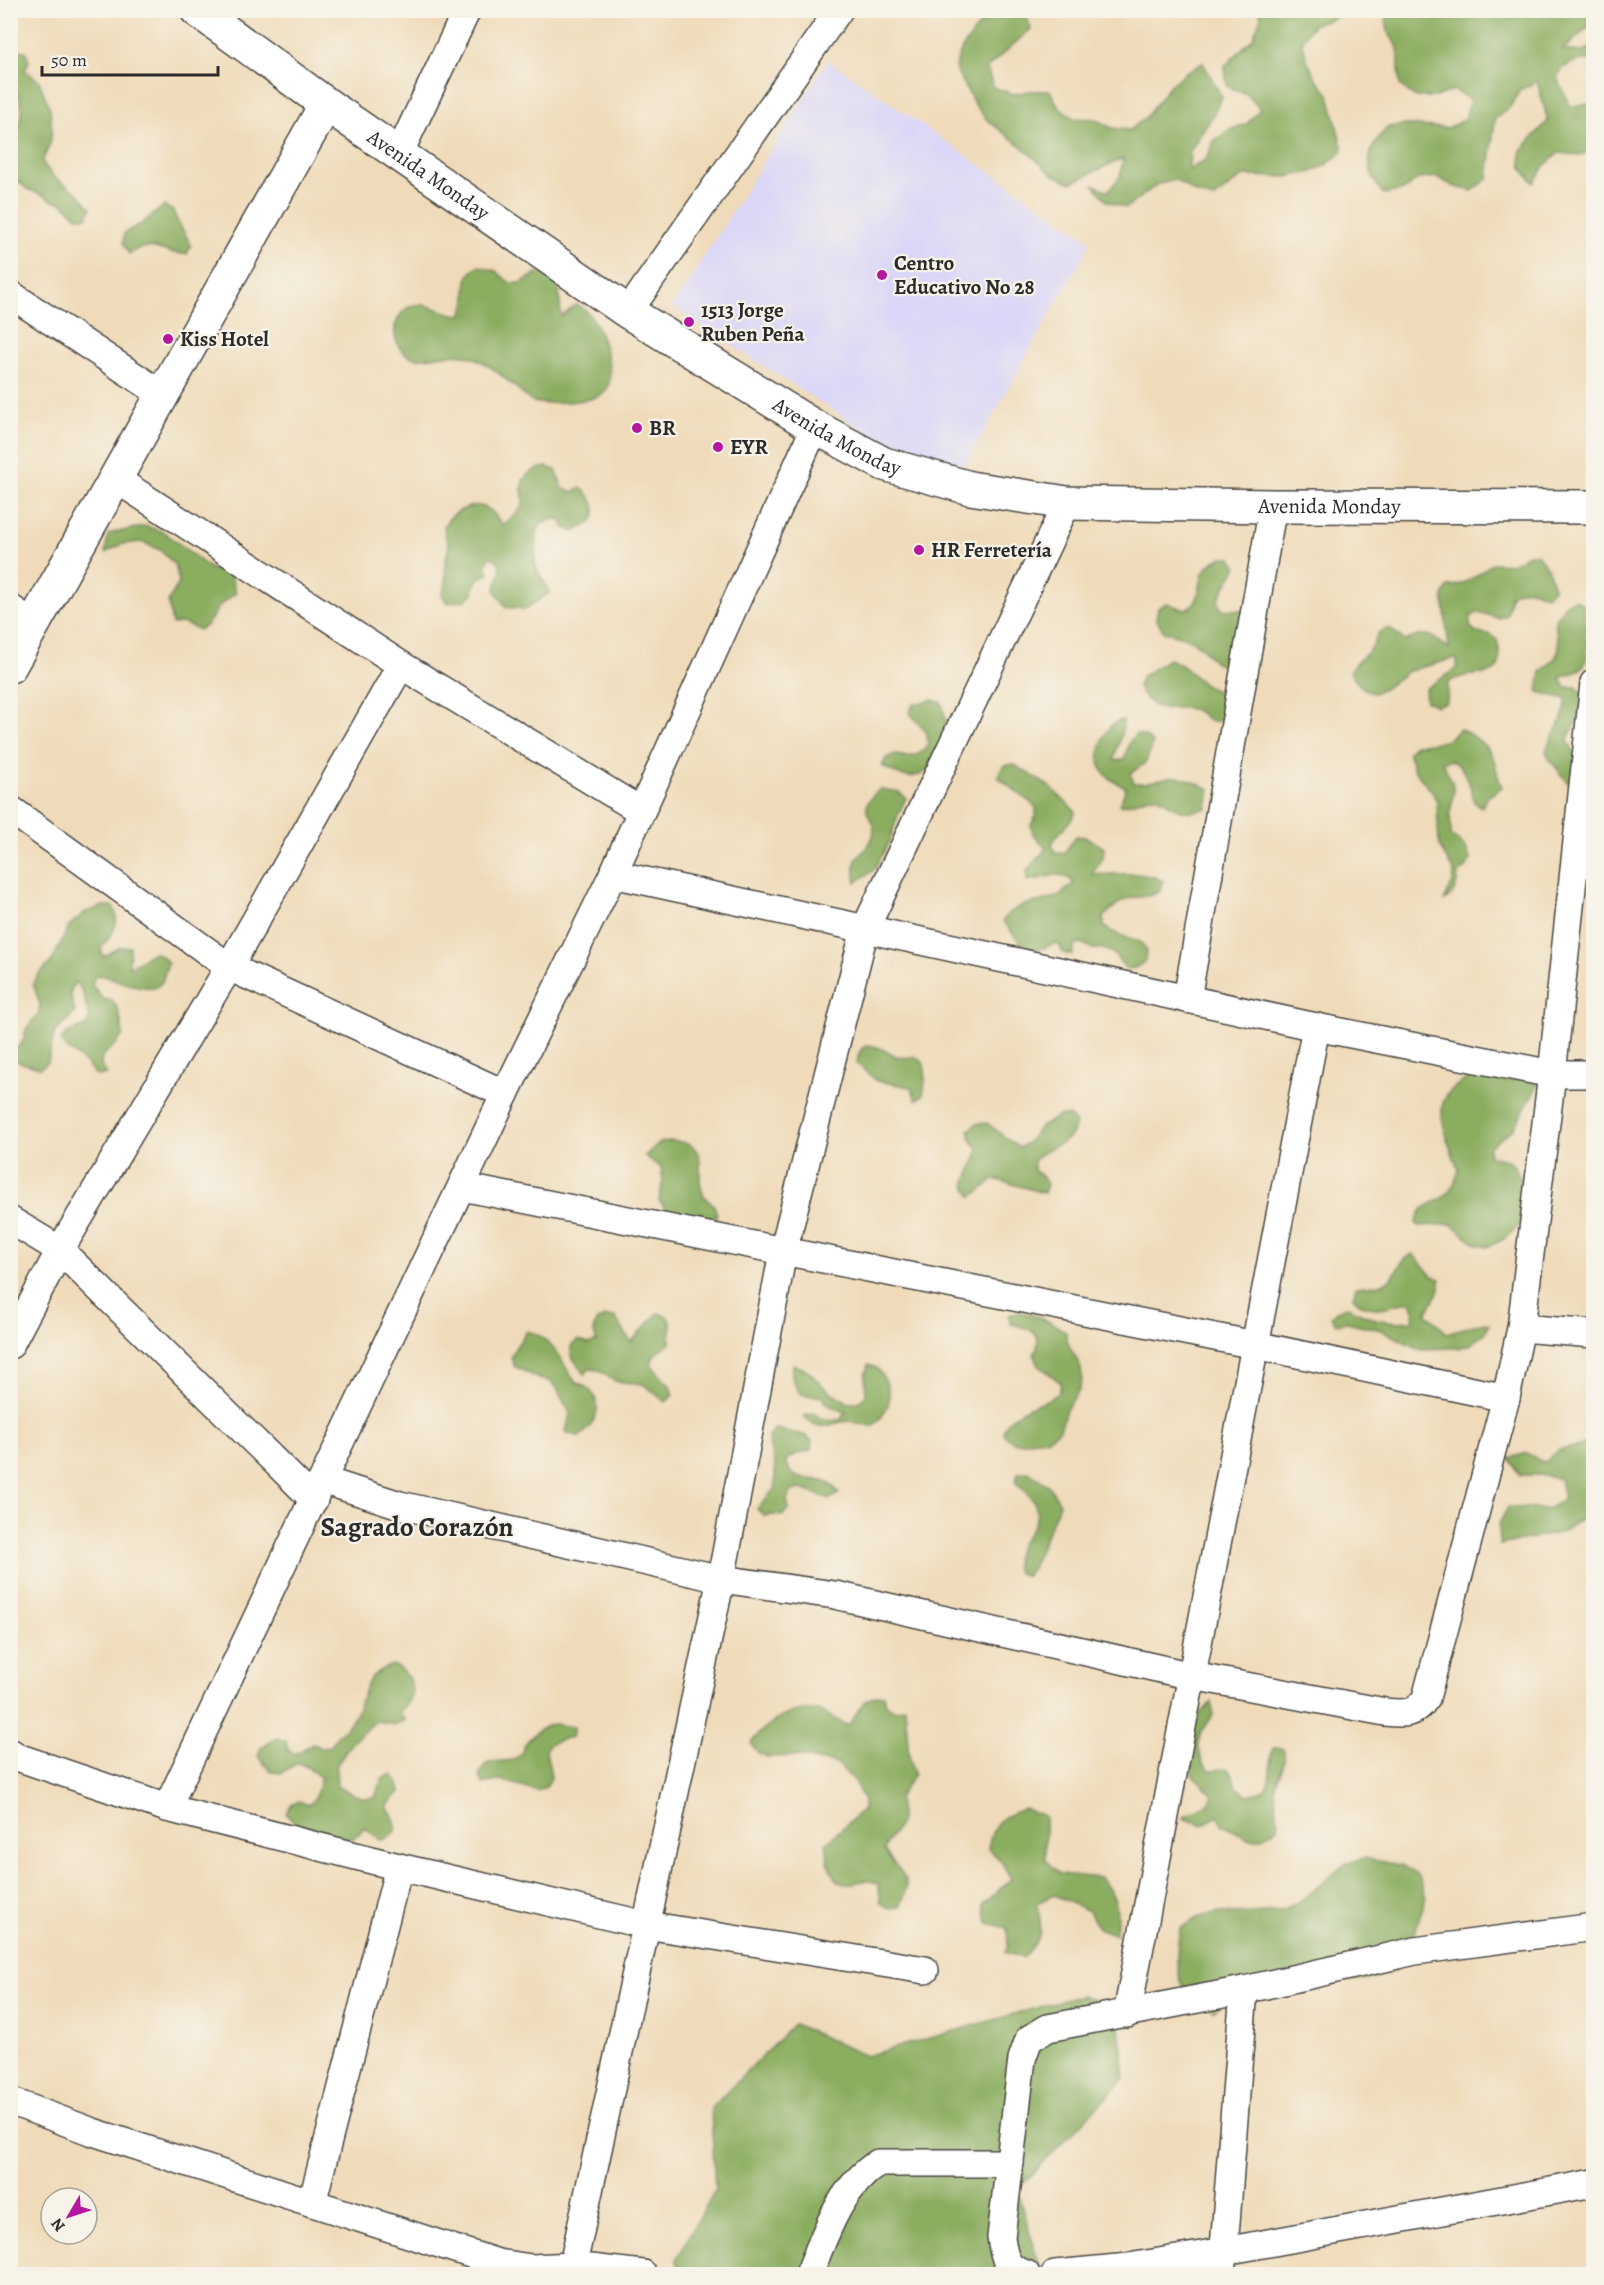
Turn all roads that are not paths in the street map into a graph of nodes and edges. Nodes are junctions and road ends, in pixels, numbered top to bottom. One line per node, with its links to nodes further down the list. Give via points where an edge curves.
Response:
1 (196, 10): 4 (main road, Avenida Monday)
2 (467, 10): 5 (street)
3 (839, 10): 7 (street)
4 (326, 104): 5 (main road, Avenida Monday); 8 (main road)
5 (399, 154): 7 (main road, Avenida Monday)
6 (10, 294): 8 (street)
7 (628, 312): 9 (main road, Avenida Monday)
8 (163, 395): 10 (main road)
9 (815, 427): 11 (main road, Avenida Monday, via 884,465 970,489); 19 (street)
10 (116, 479): 14 (main road); 15 (street)
11 (1067, 503): 12 (main road, Avenida Monday); 21 (street)
12 (1273, 506): 13 (main road, Avenida Monday); 23 (street)
13 (1593, 507)
14 (22, 616): 16 (main road)
15 (401, 665): 19 (street); 22 (street)
16 (10, 666)
17 (1593, 683): 25 (street)
18 (10, 809): 22 (street)
19 (641, 811): 20 (street)
20 (613, 874): 21 (street); 27 (street)
21 (865, 928): 23 (street); 31 (street)
22 (229, 967): 27 (street); 30 (street)
23 (1187, 999): 24 (street)
24 (1316, 1027): 25 (street); 35 (street)
25 (1552, 1074): 26 (street); 32 (street)
26 (1593, 1074)
27 (505, 1094): 28 (street)
28 (462, 1187): 31 (street); 37 (street)
29 (10, 1220): 30 (street)
30 (60, 1250): 34 (street); 37 (street)
31 (783, 1252): 35 (street); 38 (street)
32 (1521, 1328): 33 (street); 36 (street)
33 (1593, 1334)
34 (10, 1345)
35 (1255, 1345): 36 (street); 39 (street)
36 (1506, 1398): 39 (street, via 1426,1698 1419,1709 1405,1714 1385,1712)
37 (318, 1490): 38 (street, via 400,1505); 41 (street)
38 (721, 1579): 39 (street, via 835,1595); 43 (street)
39 (1192, 1676): 47 (street)
40 (14, 1763): 41 (street)
41 (167, 1808): 42 (street)
42 (399, 1867): 43 (street); 51 (street)
43 (646, 1924): 45 (street); 53 (street)
44 (1593, 1927): 46 (street, via 1415,1951)
45 (925, 1970)
46 (1244, 1990): 47 (street); 52 (street)
47 (1127, 2014): 49 (street, via 1048,2028 1029,2039 1022,2059)
48 (10, 2101): 51 (street)
49 (1010, 2163): 55 (street, via 878,2163 864,2172 837,2207); 56 (street, via 1001,2237 1004,2257 1015,2271)
50 (1593, 2183): 52 (street)
51 (312, 2203): 53 (street, via 498,2263)
52 (1223, 2263): 57 (street)
53 (572, 2270): 54 (street)
54 (643, 2274)
55 (809, 2274)
56 (1026, 2274)
57 (1055, 2274)

